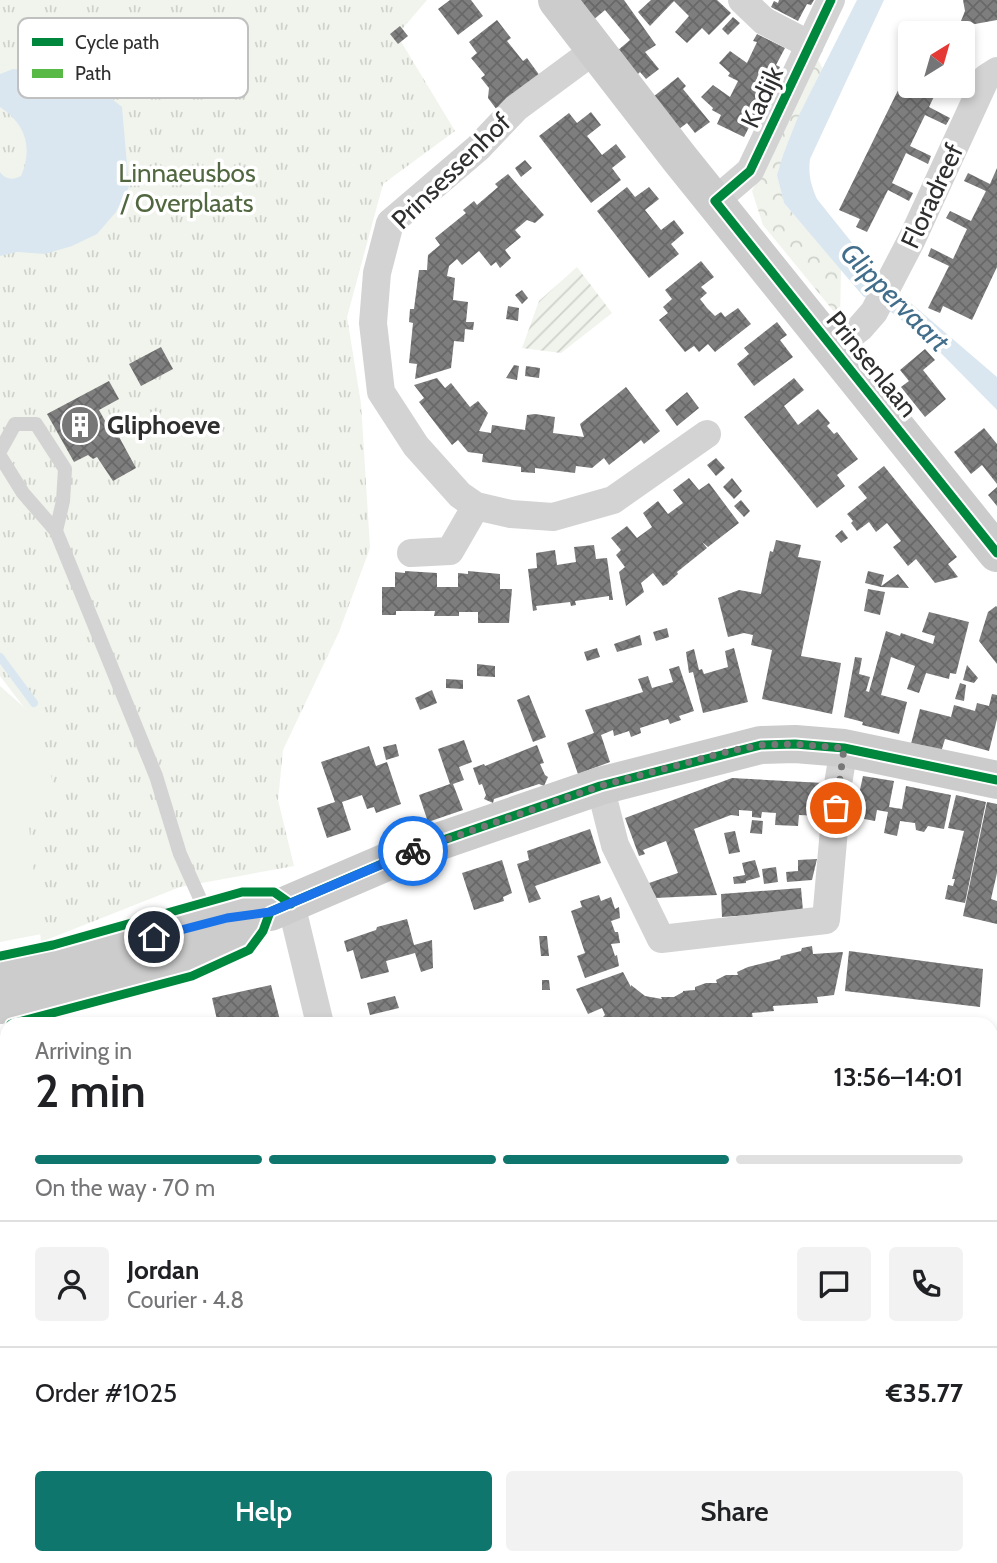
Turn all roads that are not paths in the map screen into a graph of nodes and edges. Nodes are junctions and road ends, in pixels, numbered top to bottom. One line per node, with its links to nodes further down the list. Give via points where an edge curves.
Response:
1 (556, 0): 5 (street, Prinsenlaan)
2 (742, 0): 4 (street, via 764,21)
3 (831, 0): 4 (street, Kadijk)
4 (810, 45): 7 (street, Kadijk, via 750,171)
5 (596, 49): 7 (street, Prinsenlaan); 11 (street, Prinsessenhof, via 516,108 478,148 390,223 377,273 373,323 381,392 416,446 460,495)
6 (997, 71): 8 (street, Floradreef, via 986,78 874,312)
7 (715, 201): 8 (street, Prinsenlaan)
8 (833, 349): 14 (street, Prinsenlaan)
9 (708, 434): 11 (street, Prinsessenhof, via 613,500 553,517)
10 (0, 453): 12 (lane, via 23,494); 12 (lane, via 15,425 36,424 65,469)
11 (476, 506): 13 (street, via 450,551)
12 (56, 531): 19 (lane, via 156,776 180,854 202,903)
13 (411, 553)
14 (997, 553)
15 (844, 748): 16 (street); 17 (street, via 761,745); 17 (street, via 826,920 662,939 614,845)
16 (997, 780)
17 (600, 786): 18 (street, via 417,849)
18 (280, 908): 19 (street); 21 (street, via 229,944 143,971); 22 (street)
19 (202, 925): 20 (street)
20 (0, 973)
21 (0, 1005)
22 (318, 1017)

